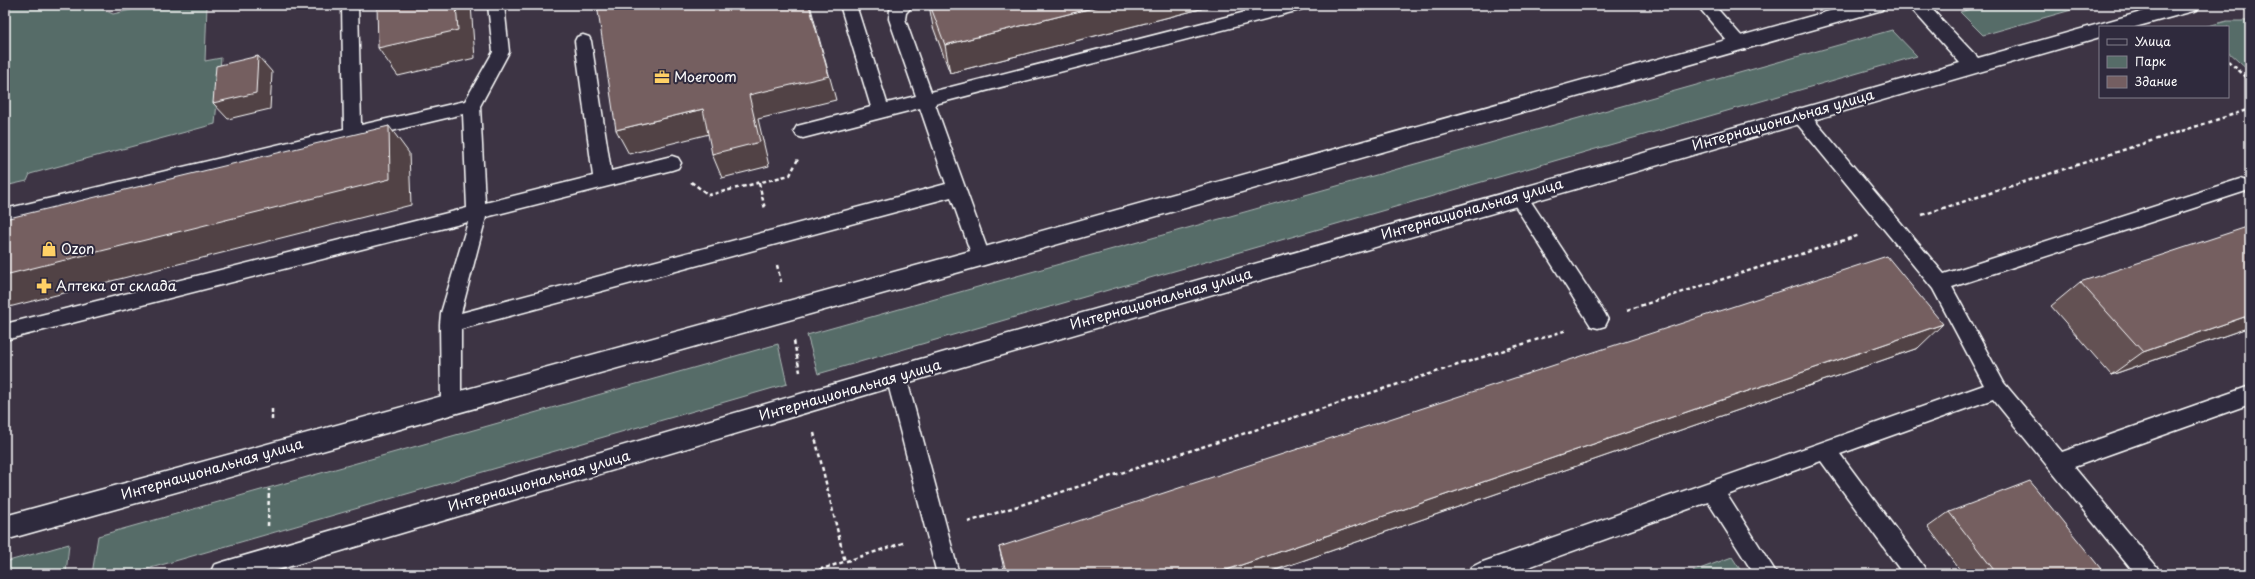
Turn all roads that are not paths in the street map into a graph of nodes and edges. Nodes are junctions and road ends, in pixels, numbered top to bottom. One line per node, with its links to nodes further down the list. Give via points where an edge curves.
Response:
1 (350, 5): 20 (lane)
2 (496, 5): 16 (lane, via 501,52)
3 (848, 5): 17 (lane)
4 (905, 5): 15 (lane, via 898,10 897,19)
5 (1296, 5): 15 (lane)
6 (1705, 5): 13 (lane)
7 (1875, 5): 13 (main road, Интернациональная улица)
8 (1917, 5): 14 (main road)
9 (2190, 5): 10 (main road)
10 (2114, 26)
11 (2099, 30): 14 (main road, Интернациональная улица)
12 (583, 41): 22 (lane)
13 (1738, 44): 28 (main road, Интернациональная улица)
14 (1973, 65): 18 (main road, Интернациональная улица)
15 (925, 100): 17 (lane); 24 (lane)
16 (471, 106): 20 (lane); 26 (lane)
17 (881, 111): 19 (lane)
18 (1800, 115): 25 (main road, Интернациональная улица); 29 (lane)
19 (803, 132)
20 (353, 134): 27 (lane)
21 (672, 163): 22 (lane)
22 (603, 180): 26 (lane)
23 (2240, 186): 29 (lane)
24 (956, 188): 28 (lane); 31 (lane)
25 (1518, 196): 30 (lane); 33 (main road, Интернациональная улица)
26 (477, 212): 31 (lane, via 477,222 454,299); 32 (lane)
27 (5, 216)
28 (980, 257): 36 (main road, Интернациональная улица)
29 (1940, 284): 34 (lane)
30 (1598, 320)
31 (450, 324): 36 (lane)
32 (5, 332)
33 (896, 376): 41 (main road, Интернациональная улица); 42 (lane)
34 (1998, 389): 37 (lane); 38 (lane)
35 (2250, 394): 38 (lane)
36 (452, 403): 40 (main road, Интернациональная улица)
37 (1826, 450): 39 (lane); 45 (lane)
38 (2058, 463): 46 (lane)
39 (1712, 490): 43 (lane); 44 (lane)
40 (5, 528)
41 (223, 574)
42 (948, 574)
43 (1480, 574)
44 (1766, 574)
45 (1916, 574)
46 (2149, 574)

